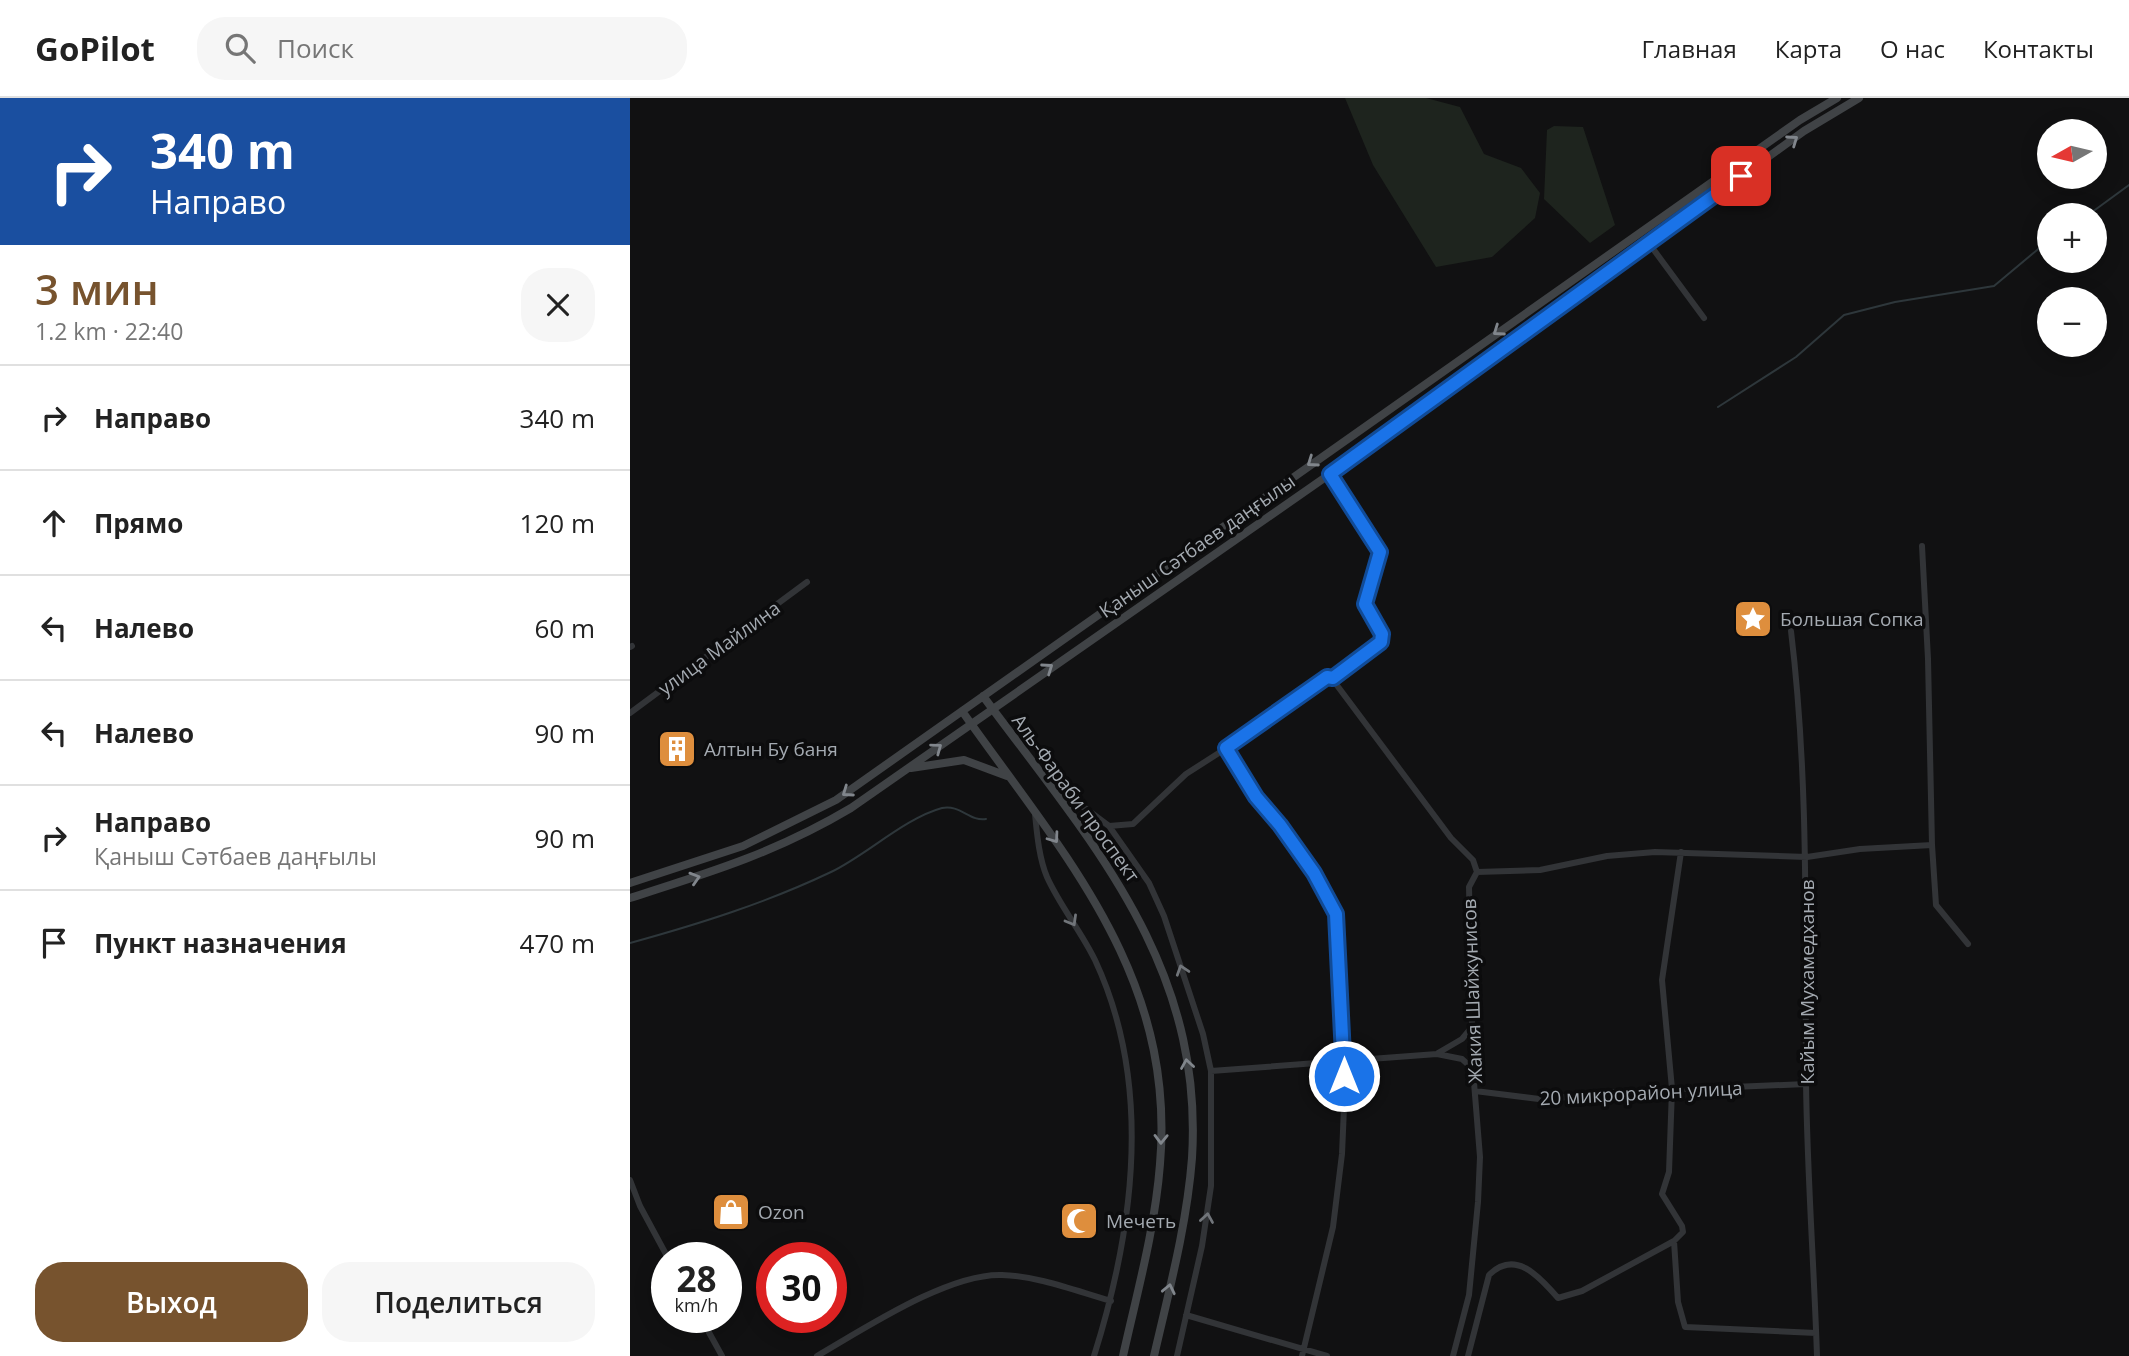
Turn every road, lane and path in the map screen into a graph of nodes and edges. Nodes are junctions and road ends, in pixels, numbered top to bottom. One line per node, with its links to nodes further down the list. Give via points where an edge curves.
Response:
1 (1837, 98): 10 (main road, Қаныш Сәтбаев даңғылы, one-way to 10, via 1406,395)
2 (1859, 98): 3 (main road, Қаныш Сәтбаев даңғылы, one-way to 2, via 1804,131)
3 (1648, 242): 4 (street); 5 (main road, Қаныш Сәтбаев даңғылы)
4 (1704, 318)
5 (1330, 474): 9 (street, via 1380,552 1365,604 1383,638 1378,647); 11 (main road, Қаныш Сәтбаев даңғылы, one-way to 5)
6 (1922, 547): 21 (street)
7 (807, 582): 13 (street, улица Майлина)
8 (1791, 631): 23 (street, Кайым Мухамедханов)
9 (1332, 677): 15 (street); 24 (street, Жакия Шайжунисов, via 1451,838 1473,860)
10 (983, 696): 11 (main road, Аль-Фараби проспект); 12 (main road, Қаныш Сәтбаев даңғылы)
11 (992, 707): 14 (main road, Қаныш Сәтбаев даңғылы); 18 (main road, Аль-Фараби проспект)
12 (962, 711): 14 (main road); 25 (main road, Қаныш Сәтбаев даңғылы, one-way to 25, via 836,800 787,827)
13 (630, 713)
14 (971, 723): 16 (main road, Қаныш Сәтбаев даңғылы, one-way to 14); 17 (main road)
15 (1226, 748): 20 (street, via 1186,774 1133,824); 30 (street, via 1256,797 1314,873 1336,914)
16 (909, 769): 17 (main road, via 964,760); 26 (main road, Қаныш Сәтбаев даңғылы, one-way to 16, via 800,838)
17 (1007, 776): 19 (main road)
18 (1053, 793): 20 (street); 48 (main road, Аль-Фараби проспект, one-way to 18, via 1186,1204 1192,1157 1190,1079 1163,970 1130,900 1083,828)
19 (1035, 812): 39 (street, one-way to 39, via 1046,875 1095,961 1128,1071 1132,1153); 47 (main road, one-way to 47, via 1097,902 1117,940 1135,980 1157,1073 1161,1115 1156,1206)
20 (1109, 826): 32 (street, one-way to 20, via 1164,916 1149,883)
21 (1932, 845): 23 (street); 27 (street, via 1936,905)
22 (1681, 852): 23 (street); 24 (street, via 1607,856 1540,870); 34 (street, via 1662,980)
23 (1807, 857): 33 (street, Кайым Мухамедханов)
24 (1477, 872): 28 (street, Жакия Шайжунисов, via 1469,887)
25 (630, 883)
26 (630, 898)
27 (1968, 944)
28 (1472, 1027): 29 (street); 31 (street, Жакия Шайжунисов)
29 (1437, 1054): 30 (street); 31 (street, via 1462,1059)
30 (1346, 1061): 32 (street); 43 (street, via 1333,1227)
31 (1473, 1070): 35 (street, Жакия Шайжунисов)
32 (1211, 1071): 40 (street, one-way to 32, via 1212,1186)
33 (1806, 1084): 34 (street, 20 микрорайон улица); 42 (street, Кайым Мухамедханов)
34 (1672, 1089): 35 (street, 20 микрорайон улица, via 1546,1100); 37 (street, via 1669,1171 1662,1194 1682,1226 1683,1232)
35 (1475, 1091): 51 (street, Жакия Шайжунисов, via 1478,1213 1469,1295)
36 (630, 1180): 38 (street)
37 (1674, 1241): 42 (street, via 1678,1302 1685,1327); 52 (street, via 1582,1291 1558,1298 1541,1278 1524,1268 1510,1263 1498,1266 1489,1275)
38 (659, 1242)
39 (1111, 1301): 45 (street, via 1023,1277 981,1276 959,1281 879,1320); 46 (street)
40 (1186, 1315): 43 (street); 49 (street)
41 (709, 1333): 44 (street)
42 (1816, 1333): 53 (street, Кайым Мухамедханов)
43 (1303, 1353): 50 (street)
44 (722, 1356)
45 (817, 1356)
46 (1094, 1356)
47 (1123, 1356)
48 (1154, 1356)
49 (1177, 1356)
50 (1327, 1356)
51 (1453, 1356)
52 (1468, 1356)
53 (1817, 1356)

